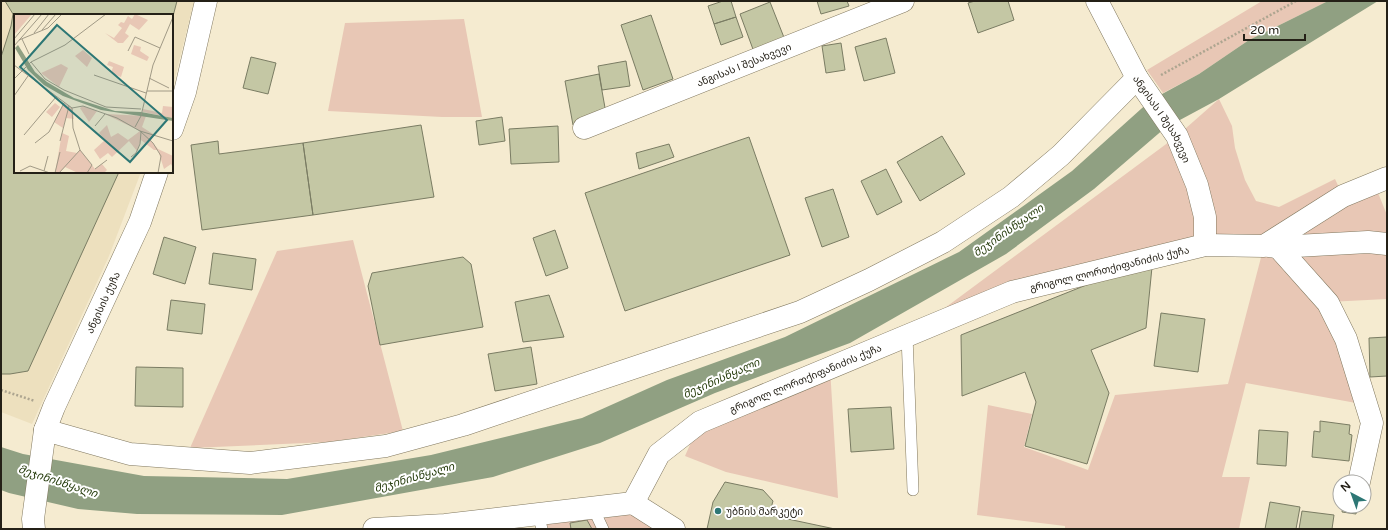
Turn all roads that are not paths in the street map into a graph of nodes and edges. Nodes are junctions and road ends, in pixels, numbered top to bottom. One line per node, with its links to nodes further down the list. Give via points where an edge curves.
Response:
1 (206, 1): 5 (street, via 185,92)
2 (903, 1): 6 (street, ანგისას I შესახვევი)
3 (1097, 1): 4 (street, ანგისას I შესახვევი)
4 (1137, 78): 10 (street, ანგისას I შესახვევი, via 1177,136 1197,185 1205,216); 13 (street, via 1061,154 1011,197 943,242 800,312 463,425 386,446 250,463 130,454)
5 (173, 126)
6 (584, 128)
7 (157, 173): 13 (street, ანგისის ქუჩა, via 140,222)
8 (1387, 178): 11 (street, via 1343,196)
9 (1387, 244): 11 (street, გრიგოლ ლორთქიფანიძის ქუჩა, via 1368,242)
10 (1205, 245): 11 (street, გრიგოლ ლორთქიფანიძის ქუჩა); 12 (street, გრიგოლ ლორთქიფანიძის ქუჩა, via 1012,292)
11 (1271, 247): 14 (street, via 1328,302 1346,339 1372,423)
12 (907, 336): 15 (lane); 16 (street, გრიგოლ ლორთქიფანიძის ქუჩა, via 700,422 659,454)
13 (44, 430): 19 (street, ანგისის ქუჩა)
14 (1361, 474)
15 (913, 490)
16 (633, 503): 17 (street); 23 (street)
17 (593, 508): 18 (street); 22 (lane)
18 (540, 522): 20 (street)
19 (34, 524)
20 (445, 527): 21 (street)
21 (374, 529)
22 (603, 529)
23 (674, 529)

